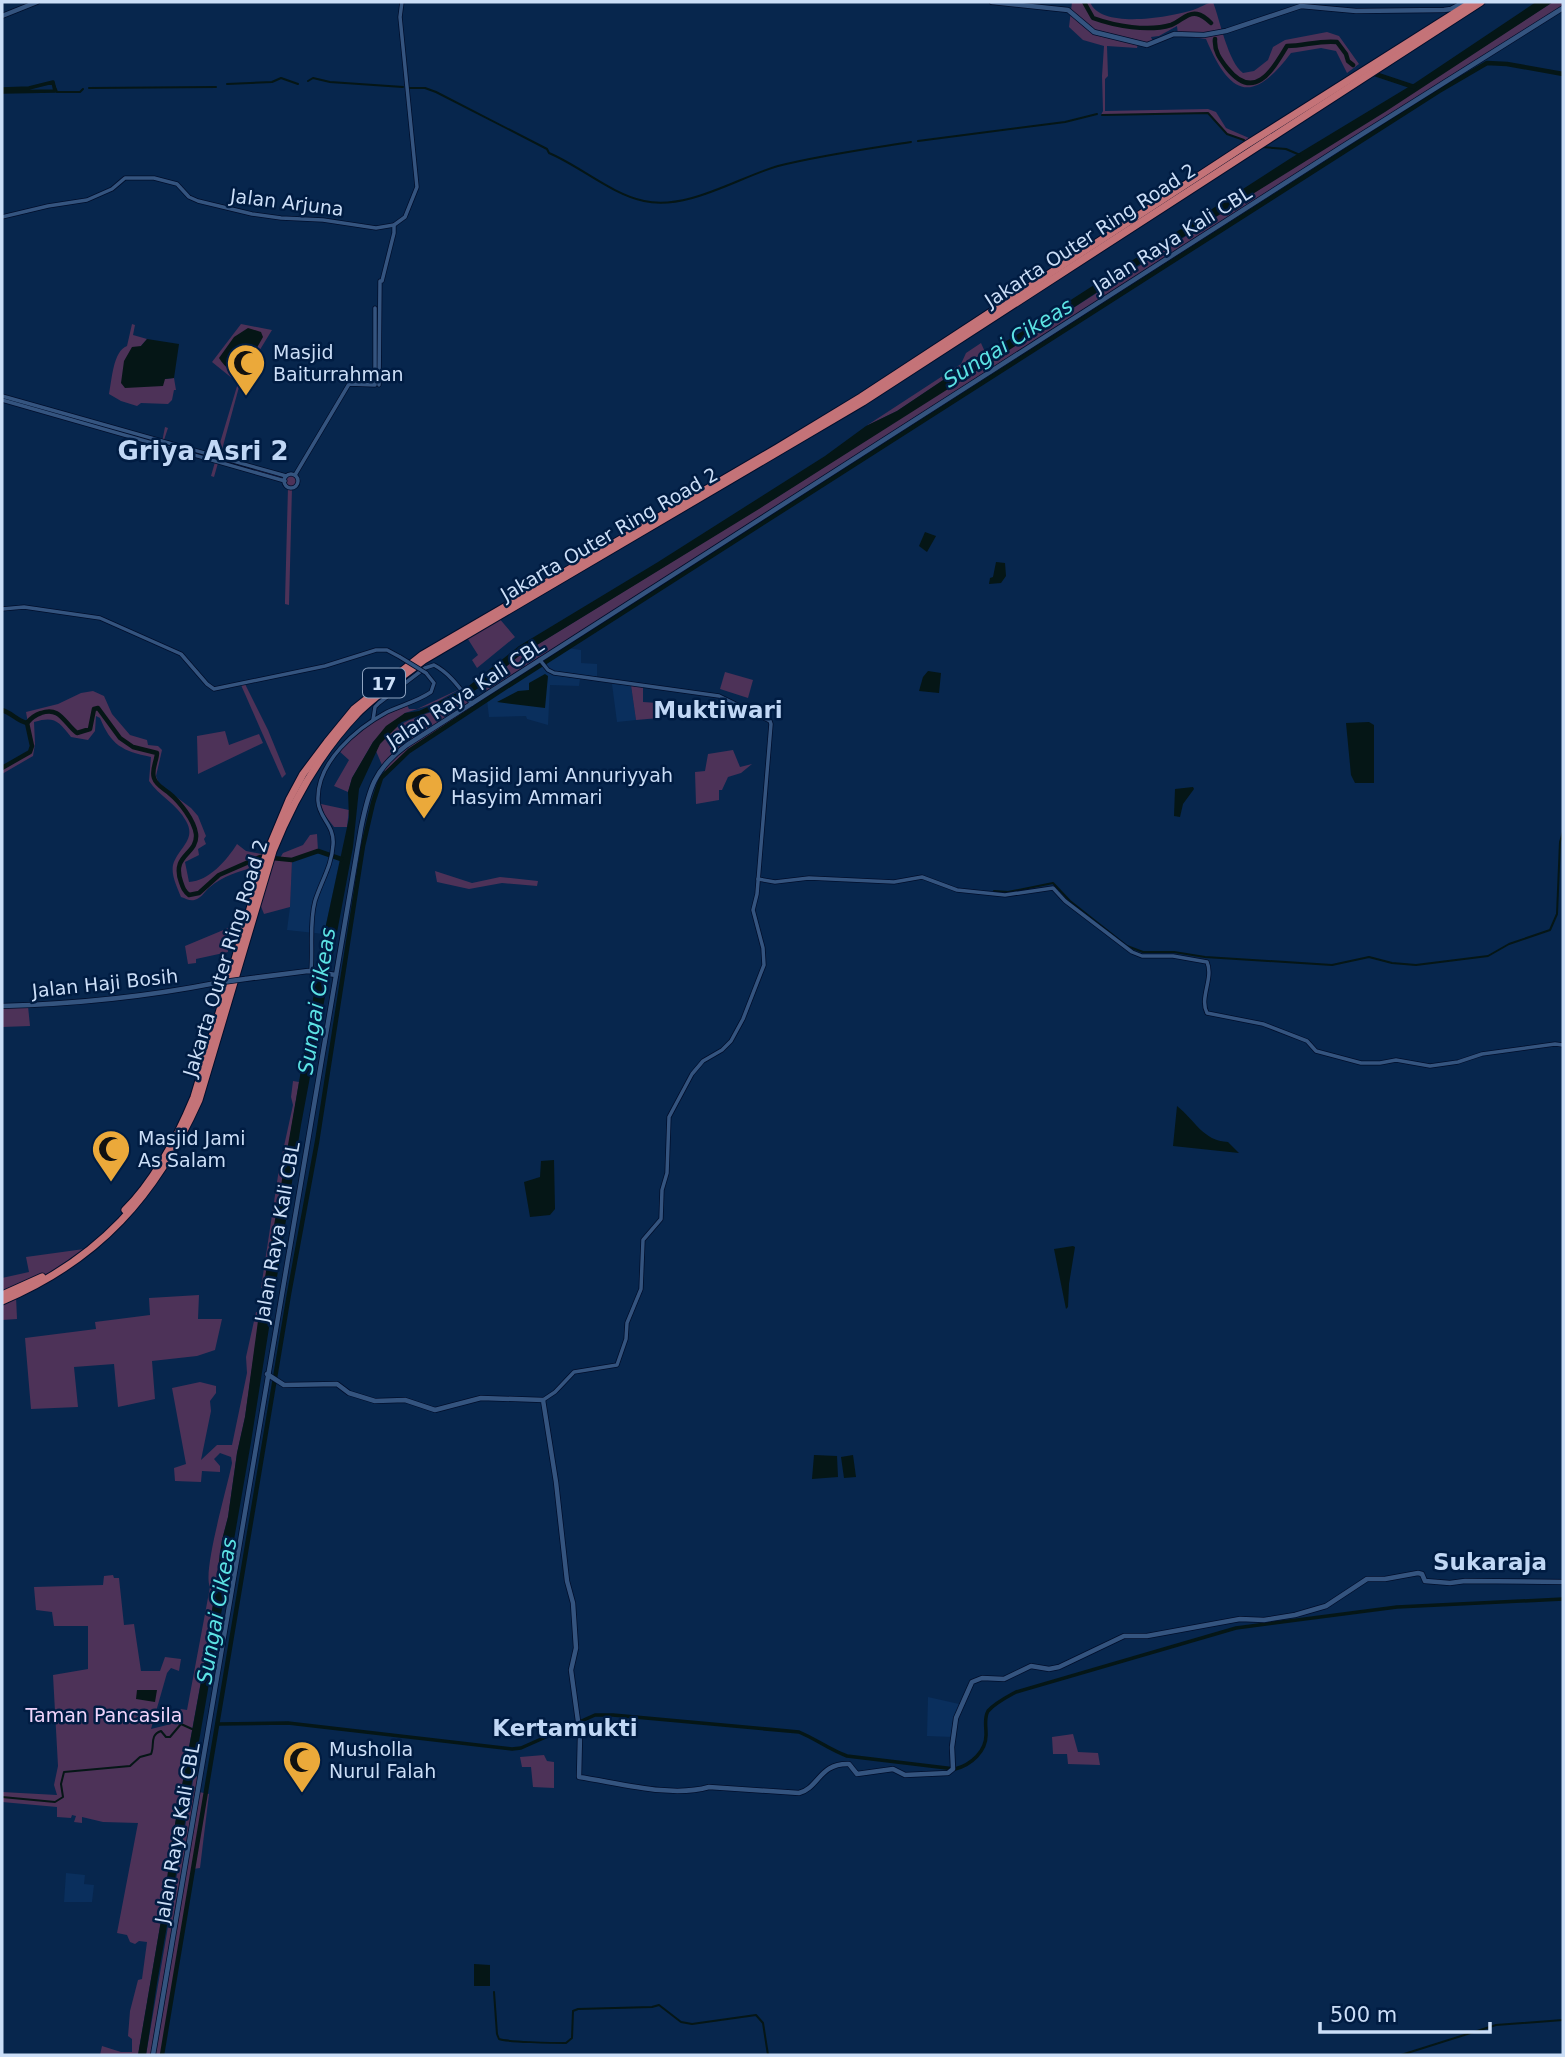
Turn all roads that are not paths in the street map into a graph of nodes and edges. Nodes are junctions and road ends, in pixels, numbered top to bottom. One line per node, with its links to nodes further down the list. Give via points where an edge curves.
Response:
1 (37, 2): 8 (main road)
2 (402, 2): 10 (street, via 416,187 405,217)
3 (992, 2): 4 (main road, via 1068,10 1094,32 1152,45 1174,34 1220,32 1301,6 1444,10)
4 (1464, 2)
5 (1472, 2): 16 (highway, Jakarta Outer Ring Road 2 / 17, via 860,397)
6 (1480, 2): 16 (highway, Jakarta Outer Ring Road 2 / 17, via 863,402)
7 (1563, 8): 18 (main road, Jalan Raya Kali CBL)
8 (2, 16)
9 (2, 217): 10 (street, Jalan Arjuna, via 87,200 113,189 125,178 154,178 177,184 204,203 252,214 376,228)
10 (394, 226): 12 (street, via 380,281)
11 (375, 308): 12 (street)
12 (377, 385): 14 (street, via 349,384)
13 (2, 398): 15 (street)
14 (295, 475): 15 (street); 15 (street, via 296,486 288,487)
15 (286, 479)
16 (560, 578): 24 (highway, Jakarta Outer Ring Road 2 / 17, via 424,660 358,714 308,777 270,850)
17 (2, 610): 21 (street, bridge, via 24,607 100,618 183,656 214,689 387,650 426,673 434,683 431,692)
18 (542, 663): 19 (main road, Jalan Raya Kali CBL); 23 (street, via 554,673 719,696 770,721)
19 (472, 704): 20 (street, via 442,669 429,666); 26 (main road, Jalan Raya Kali CBL, via 392,756 374,780)
20 (374, 708): 21 (street); 22 (street)
21 (385, 713): 22 (street)
22 (373, 720): 25 (street, via 343,746 321,780 318,803 333,832 333,848 313,912)
23 (758, 879): 28 (street, via 894,882 922,877 957,890 1005,895 1053,888 1132,952 1207,962 1207,1013 1263,1024 1307,1041 1316,1051 1361,1063 1392,1060 1424,1066); 32 (street, via 753,910 764,965 732,1040 692,1074 669,1118 661,1219 643,1240 641,1289 626,1323 619,1361 616,1366 572,1373)
24 (253, 906): 29 (highway, Jakarta Outer Ring Road 2 / 17, via 194,1097 159,1166 129,1206 86,1248 45,1276); 30 (highway, Jakarta Outer Ring Road 2 / 17, via 199,1100 161,1173 133,1209 88,1252 48,1279)
25 (314, 971): 26 (main road, Jalan Haji Bosih); 27 (main road, Jalan Haji Bosih, bridge, via 138,996)
26 (334, 974): 31 (main road, Jalan Raya Kali CBL)
27 (2, 1006)
28 (1563, 1045)
29 (2, 1296)
30 (2, 1301)
31 (271, 1377): 32 (main road, via 284,1385 337,1384 375,1401 405,1400 438,1410 481,1398); 34 (main road, Jalan Raya Kali CBL)
32 (543, 1400): 33 (main road, via 573,1603 576,1648 570,1670 578,1723 579,1777 653,1789 709,1787 794,1793 807,1790 827,1769 843,1764 859,1774 894,1769 905,1775 941,1774 953,1767 957,1714 971,1683 978,1679 1004,1679 1031,1666 1059,1667 1127,1635 1295,1615 1326,1606 1371,1578 1418,1573 1429,1582)
33 (1563, 1581)
34 (153, 2055)

